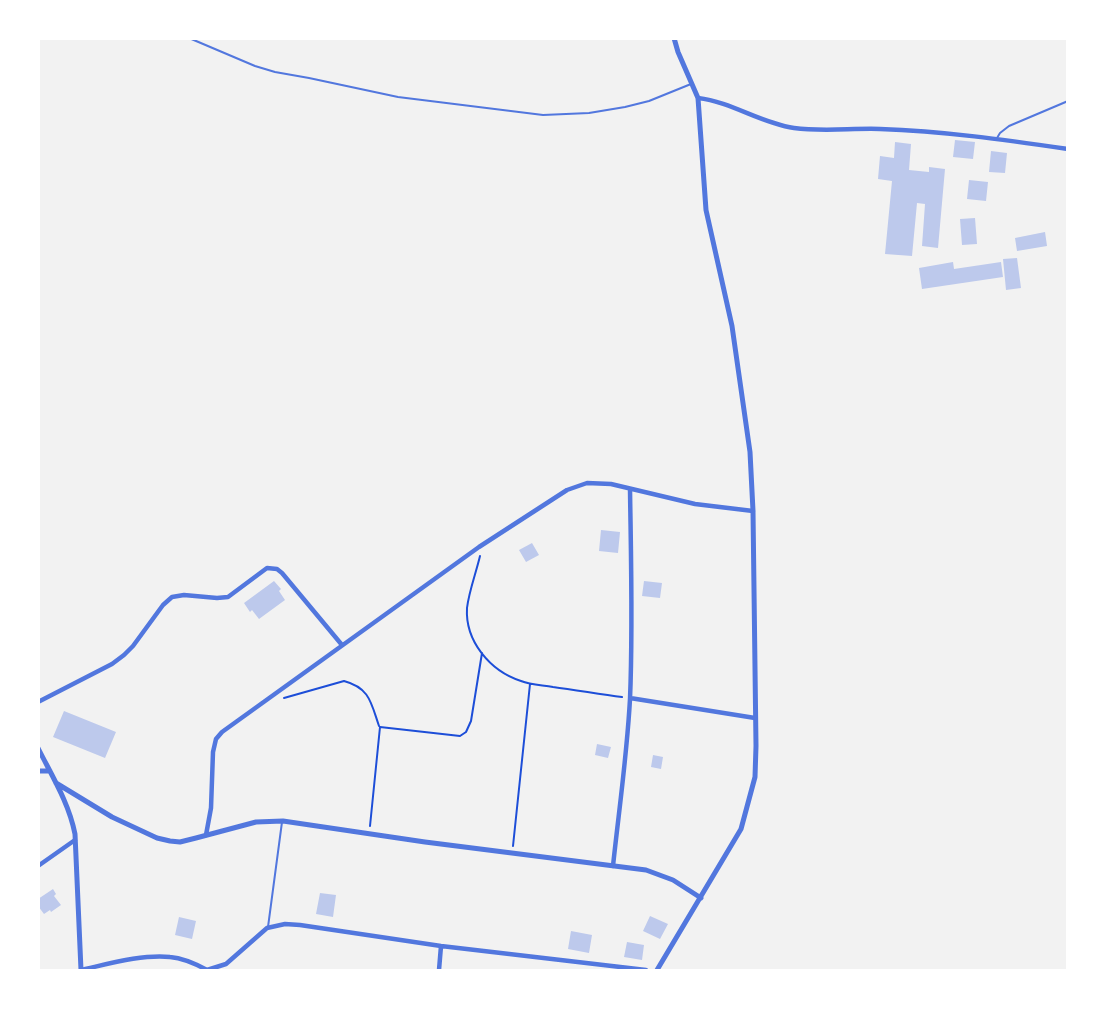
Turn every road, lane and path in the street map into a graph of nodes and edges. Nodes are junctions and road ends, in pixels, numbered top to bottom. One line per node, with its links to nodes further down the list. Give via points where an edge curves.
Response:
1 (189, 38): 3 (lane, via 275,72 398,97 543,115 625,107)
2 (674, 38): 3 (street)
3 (692, 84): 4 (street)
4 (698, 98): 6 (street, via 793,128 880,129); 9 (street, via 706,210 732,326 750,452)
5 (1068, 100): 6 (lane, via 1009,126)
6 (997, 139): 7 (street)
7 (1068, 149)
8 (630, 489): 9 (street); 10 (street, via 578,485); 15 (street)
9 (753, 511): 17 (street)
10 (483, 544): 11 (street); 12 (path, via 467,606 470,633)
11 (342, 645): 16 (street, via 282,573 272,568 228,597 173,597 124,655); 25 (street, via 216,739)
12 (482, 653): 13 (path, via 505,674); 18 (path, via 466,732 460,736)
13 (530, 683): 15 (path); 27 (path)
14 (282, 698): 18 (path, via 344,681 369,696)
15 (630, 698): 17 (street); 29 (street)
16 (38, 702)
17 (755, 718): 30 (street, via 755,777 745,817)
18 (380, 727): 24 (path)
19 (38, 748): 21 (street)
20 (38, 771): 21 (street)
21 (50, 771): 22 (street)
22 (56, 783): 25 (street, via 157,838 180,842); 26 (street)
23 (283, 821): 24 (street); 25 (street, via 256,822); 31 (lane)
24 (369, 834): 27 (street)
25 (206, 835)
26 (75, 840): 28 (street); 33 (street)
27 (512, 853): 29 (street)
28 (38, 866)
29 (613, 866): 30 (street, via 659,873)
30 (701, 898): 37 (street)
31 (267, 928): 32 (street, via 300,925); 34 (street, via 226,964)
32 (441, 946): 35 (street); 36 (street)
33 (81, 970): 34 (street, via 169,957)
34 (208, 970)
35 (439, 971)
36 (646, 971)
37 (657, 971)

